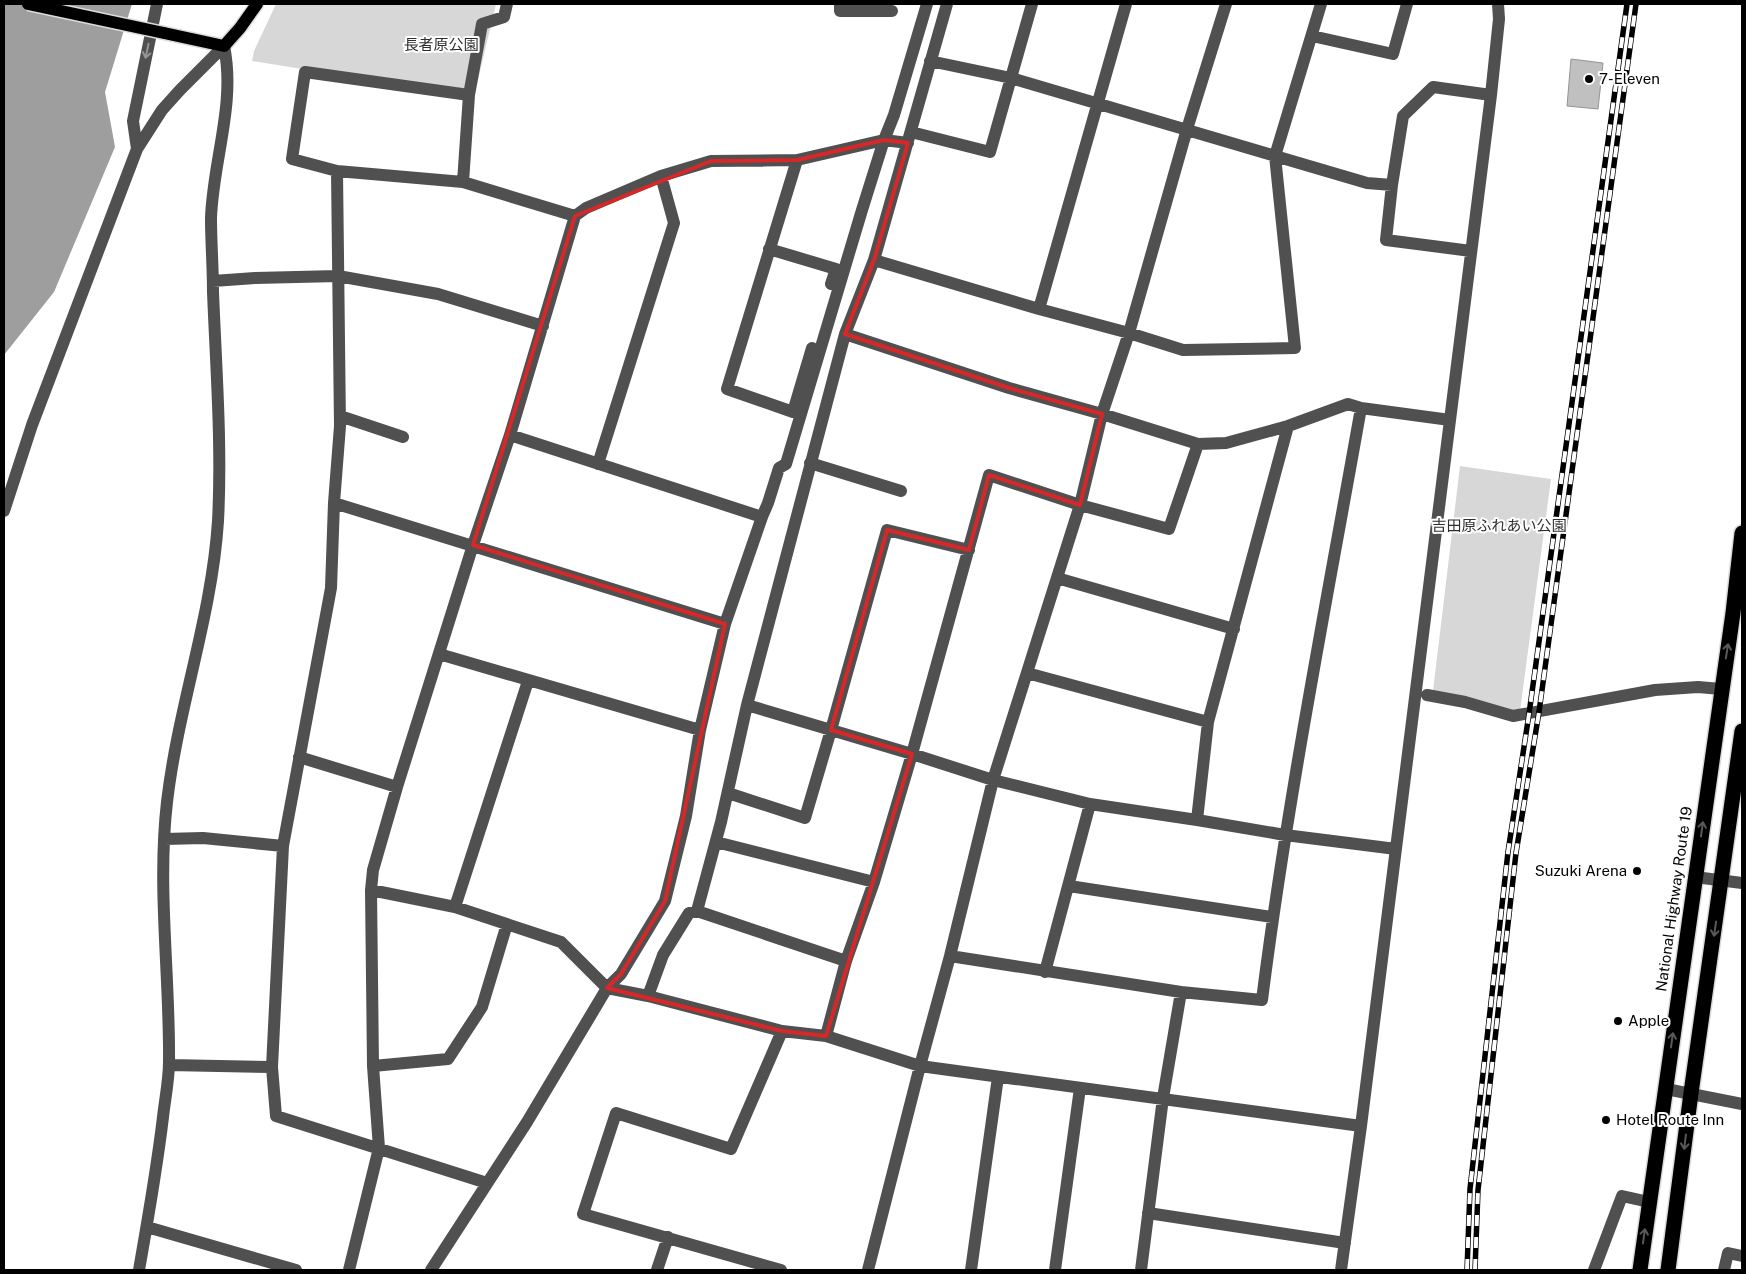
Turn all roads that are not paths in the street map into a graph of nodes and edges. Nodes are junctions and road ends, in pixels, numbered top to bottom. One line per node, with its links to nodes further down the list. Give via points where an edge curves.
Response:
1 (28, 4): 16 (main road, bridge)
2 (157, 4): 25 (street, one-way to 25, via 133,121)
3 (257, 4): 16 (main road)
4 (507, 4): 20 (street, via 504,17 482,24)
5 (927, 4): 24 (street)
6 (947, 4): 17 (street)
7 (1032, 4): 18 (street)
8 (1126, 4): 21 (street)
9 (1226, 4): 22 (street)
10 (1321, 4): 15 (street)
11 (1407, 4): 15 (street, via 1393,54)
12 (1498, 4): 19 (street)
13 (840, 7): 14 (street)
14 (892, 11)
15 (1312, 36): 26 (street)
16 (224, 46): 25 (street, via 162,110); 37 (street, via 228,85 212,197)
17 (930, 61): 18 (street); 23 (street)
18 (1011, 78): 21 (street); 23 (street, via 990,152)
19 (1491, 94): 31 (street, via 1433,86 1403,116); 34 (street)
20 (469, 95): 28 (street, via 306,72 292,159); 30 (street)
21 (1097, 103): 22 (street); 38 (street)
22 (1187, 129): 26 (street); 40 (street)
23 (910, 137): 24 (street); 35 (street)
24 (884, 140): 27 (street); 56 (street, via 786,464 779,468)
25 (137, 149): 55 (street, via 32,425)
26 (1275, 156): 31 (street, via 1367,183); 40 (street, via 1295,348 1183,350)
27 (797, 160): 29 (street, via 711,161); 33 (street)
28 (337, 171): 30 (street); 36 (street)
29 (661, 176): 32 (street, via 586,208); 51 (street, via 674,223)
30 (463, 182): 32 (street)
31 (1392, 185): 34 (street, via 1386,240)
32 (575, 216): 39 (street)
33 (768, 249): 33 (street, via 727,389 792,412 836,268)
34 (1471, 251): 45 (street)
35 (874, 260): 38 (street); 41 (street)
36 (338, 276): 37 (street); 39 (street, via 438,294); 44 (street)
37 (213, 281): 82 (street, via 218,434 217,529 213,574 175,748)
38 (1039, 309): 40 (street)
39 (543, 326): 47 (street)
40 (1129, 333): 43 (street)
41 (845, 334): 43 (street, via 1009,388); 50 (street)
42 (1361, 408): 45 (street); 46 (street, via 1348,404); 81 (street)
43 (1102, 414): 49 (street); 54 (street)
44 (340, 416): 48 (street); 53 (street)
45 (1450, 420): 85 (street)
46 (1288, 426): 49 (street, via 1226,443); 63 (street)
47 (510, 435): 51 (street); 58 (street)
48 (403, 437)
49 (1198, 444): 54 (street, via 1169,529)
50 (810, 463): 52 (street); 69 (street)
51 (598, 464): 56 (street)
52 (901, 491)
53 (334, 503): 58 (street); 75 (street, via 331,588)
54 (1080, 505): 59 (street, via 989,475); 60 (street)
55 (4, 511)
56 (762, 517): 62 (street)
57 (1742, 533): 61 (highway, National Highway Route 19)
58 (473, 546): 62 (street); 64 (street)
59 (969, 550): 72 (street, via 887,530); 74 (street)
60 (1057, 578): 63 (street); 65 (street)
61 (1738, 614): 67 (highway, National Highway Route 19, one-way to 61)
62 (725, 624): 71 (street)
63 (1234, 629): 70 (street)
64 (439, 654): 66 (street); 77 (street)
65 (1027, 673): 70 (street); 76 (street)
66 (528, 681): 71 (street); 92 (street)
67 (1721, 689): 68 (street, via 1698,686 1655,690 1513,716); 86 (highway, National Highway Route 19, one-way to 67)
68 (1427, 695)
69 (746, 705): 72 (street); 78 (street)
70 (1208, 722): 80 (street)
71 (700, 730): 99 (street, via 686,816 665,901 621,974)
72 (831, 730): 74 (street); 78 (street, via 805,818)
73 (1742, 732): 87 (highway)
74 (912, 754): 76 (street); 88 (street)
75 (299, 757): 77 (street); 84 (street)
76 (993, 780): 79 (street); 96 (street)
77 (397, 787): 91 (street, via 373,870)
78 (728, 793): 83 (street)
79 (1090, 804): 80 (street); 90 (street)
80 (1197, 820): 81 (street)
81 (1285, 835): 85 (street); 94 (street)
82 (164, 839): 84 (street, via 203,838); 104 (street)
83 (716, 842): 88 (street); 93 (street)
84 (283, 846): 107 (street)
85 (1396, 849): 114 (street)
86 (1695, 877): 87 (street); 110 (highway, National Highway Route 19, one-way to 86)
87 (1722, 880): 89 (street); 111 (highway, one-way to 111)
88 (874, 882): 97 (street)
89 (1742, 883)
90 (1069, 886): 94 (street); 98 (street)
91 (371, 890): 92 (street); 105 (street)
92 (455, 907): 95 (street)
93 (697, 911): 97 (street); 101 (street, via 689,913 663,955)
94 (1272, 917): 100 (street, via 1262,1000)
95 (507, 924): 99 (street, via 561,942); 105 (street, via 482,1006 448,1059)
96 (950, 956): 98 (street); 106 (street)
97 (846, 961): 103 (street)
98 (1046, 972): 100 (street)
99 (607, 988): 101 (street); 116 (street)
100 (1181, 992): 112 (street)
101 (648, 996): 102 (street)
102 (782, 1031): 103 (street); 120 (street, via 731,1149 616,1113 583,1214)
103 (826, 1036): 106 (street)
104 (169, 1065): 107 (street); 119 (street)
105 (373, 1066): 115 (street)
106 (920, 1066): 108 (street); 129 (street)
107 (272, 1067): 115 (street, via 276,1116)
108 (998, 1077): 109 (street); 130 (street)
109 (1080, 1088): 112 (street); 131 (street)
110 (1666, 1089): 111 (street); 117 (highway, National Highway Route 19)
111 (1691, 1094): 113 (street); 136 (highway, one-way to 136)
112 (1163, 1098): 114 (street); 118 (street)
113 (1742, 1104)
114 (1362, 1126): 121 (street)
115 (379, 1148): 116 (street); 125 (street)
116 (487, 1183): 126 (street)
117 (1649, 1202): 134 (street, via 1622,1196); 135 (highway, National Highway Route 19, one-way to 117)
118 (1148, 1213): 121 (street); 132 (street)
119 (147, 1227): 123 (street); 124 (street)
120 (668, 1237): 127 (street); 128 (street)
121 (1345, 1243): 133 (street)
122 (1742, 1256): 137 (street, via 1728,1253)
123 (139, 1270)
124 (296, 1270)
125 (349, 1270)
126 (431, 1270)
127 (658, 1270)
128 (781, 1270)
129 (868, 1270)
130 (971, 1270)
131 (1056, 1270)
132 (1141, 1270)
133 (1341, 1270)
134 (1594, 1270)
135 (1640, 1270)
136 (1668, 1270)
137 (1724, 1270)

